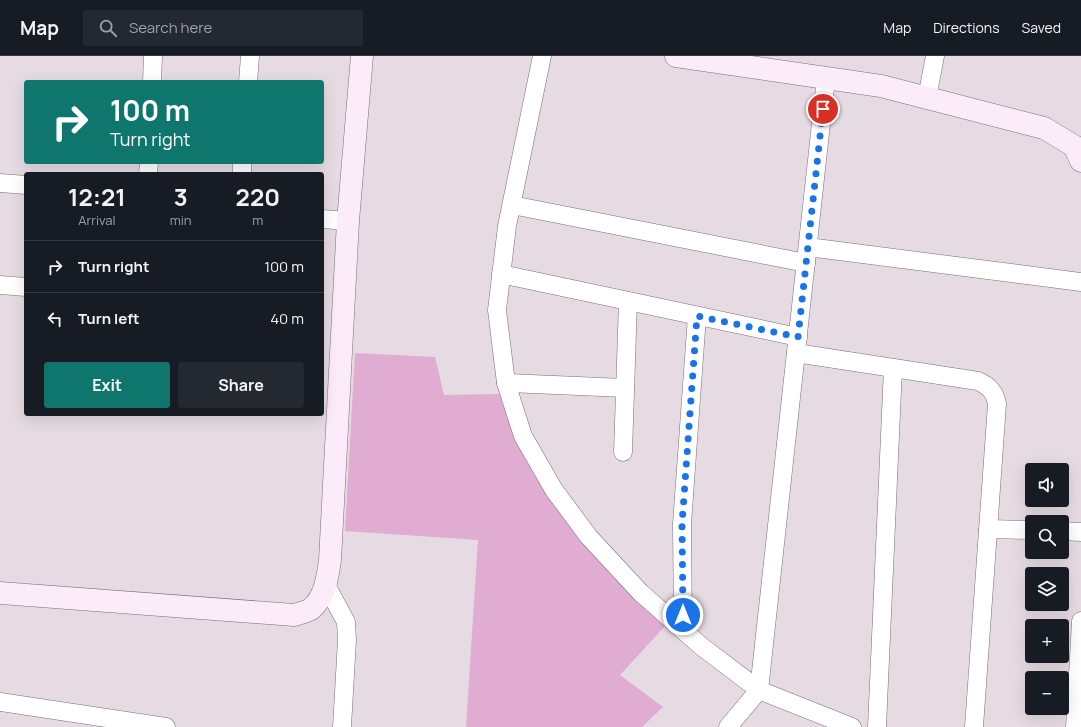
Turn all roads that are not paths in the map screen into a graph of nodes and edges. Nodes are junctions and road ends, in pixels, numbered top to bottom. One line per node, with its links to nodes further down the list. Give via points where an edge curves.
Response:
1 (153, 56): 8 (street)
2 (250, 56): 9 (street)
3 (362, 56): 16 (street)
4 (542, 56): 14 (street)
5 (676, 56): 7 (street)
6 (935, 56): 10 (street)
7 (826, 78): 10 (street, via 881,86); 17 (street)
8 (152, 80)
9 (248, 80)
10 (927, 98): 11 (street, via 1044,128 1074,146)
11 (1081, 161)
12 (0, 183): 13 (street)
13 (24, 185)
14 (512, 205): 17 (street); 18 (street)
15 (324, 219): 16 (street)
16 (348, 221): 33 (street, via 330,560)
17 (807, 255): 19 (street); 24 (street)
18 (501, 274): 22 (street); 26 (street, via 497,310)
19 (1081, 282)
20 (0, 285): 21 (street)
21 (24, 287)
22 (628, 301): 23 (street); 27 (street)
23 (697, 316): 24 (street); 36 (street, via 682,524)
24 (797, 345): 25 (street); 37 (street)
25 (893, 368): 29 (street, via 978,381 988,386 996,396); 43 (street)
26 (506, 383): 27 (street); 36 (street, via 523,436 554,490 594,542 640,592)
27 (625, 388): 28 (street)
28 (623, 452)
29 (988, 529): 30 (street); 44 (street)
30 (1025, 530)
31 (1069, 531): 32 (street)
32 (1081, 532)
33 (326, 585): 34 (street, via 311,608 294,615); 41 (street, via 346,622)
34 (0, 593)
35 (1081, 621): 45 (street)
36 (683, 630): 37 (street)
37 (759, 690): 39 (street); 42 (street)
38 (0, 702): 40 (street)
39 (848, 726)
40 (166, 727)
41 (342, 727)
42 (728, 727)
43 (877, 727)
44 (974, 727)
45 (1075, 727)

